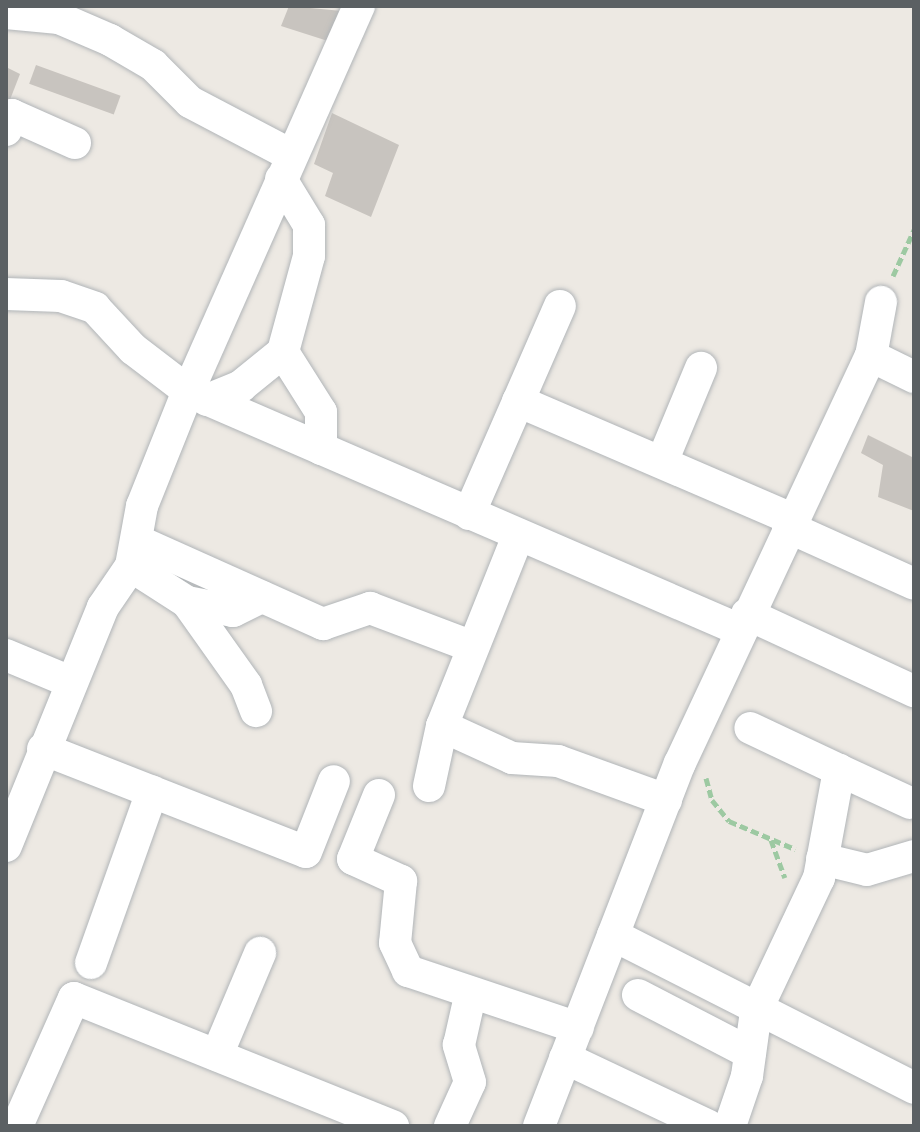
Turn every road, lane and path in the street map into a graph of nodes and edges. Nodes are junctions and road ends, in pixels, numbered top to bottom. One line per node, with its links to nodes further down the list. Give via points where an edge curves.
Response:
1 (359, 6): 5 (street)
2 (6, 13): 5 (street, via 59,18 110,40 153,65 190,102)
3 (6, 130): 4 (street, via 12,115)
4 (75, 143)
5 (286, 167): 10 (street, via 309,225 309,256); 14 (street)
6 (914, 230): 8 (path)
7 (6, 294): 14 (street, via 61,296 95,308 133,349)
8 (881, 302): 11 (street)
9 (560, 306): 15 (street)
10 (283, 352): 14 (street, via 241,386); 16 (street, via 321,412)
11 (871, 356): 13 (street); 19 (street)
12 (701, 368): 17 (street)
13 (914, 377)
14 (198, 395): 16 (street); 21 (street, via 142,506)
15 (518, 401): 17 (street); 18 (street)
16 (321, 449): 18 (street)
17 (662, 462): 19 (street)
18 (469, 514): 20 (street)
19 (790, 523): 22 (street); 25 (street)
20 (518, 536): 25 (street); 26 (street)
21 (134, 554): 23 (street); 24 (street); 28 (street, via 103,607)
22 (914, 584)
23 (262, 597): 24 (street, via 233,611); 26 (street, via 323,624 370,608)
24 (187, 602): 30 (street, via 246,685)
25 (744, 622): 29 (street); 32 (street)
26 (473, 647): 38 (street, via 435,756 479,743 512,758 558,761)
27 (6, 655): 28 (street)
28 (71, 682): 33 (street)
29 (913, 686)
30 (256, 711)
31 (750, 728): 34 (street)
32 (693, 735): 38 (street); 42 (path, via 712,800 729,821)
33 (27, 765): 36 (street); 40 (street)
34 (839, 770): 39 (street); 42 (street)
35 (334, 781): 36 (street, via 306,852)
36 (152, 792): 45 (street)
37 (379, 795): 47 (street, via 353,859 401,881 395,943 408,971)
38 (666, 800): 43 (street)
39 (910, 803)
40 (6, 846)
41 (914, 856): 42 (street, via 867,870)
42 (822, 859): 48 (street)
43 (613, 935): 48 (street); 49 (street)
44 (260, 953): 51 (street)
45 (91, 963)
46 (638, 995): 50 (street)
47 (470, 996): 49 (street); 57 (street, via 459,1045 470,1082)
48 (756, 1011): 50 (street); 53 (street)
49 (578, 1028): 52 (street)
50 (750, 1053): 60 (street)
51 (217, 1055): 54 (street); 55 (street, via 74,998)
52 (565, 1058): 58 (street); 59 (street)
53 (914, 1088)
54 (342, 1117): 56 (street)
55 (17, 1126)
56 (393, 1126)
57 (450, 1126)
58 (539, 1126)
59 (709, 1126)
60 (730, 1126)

